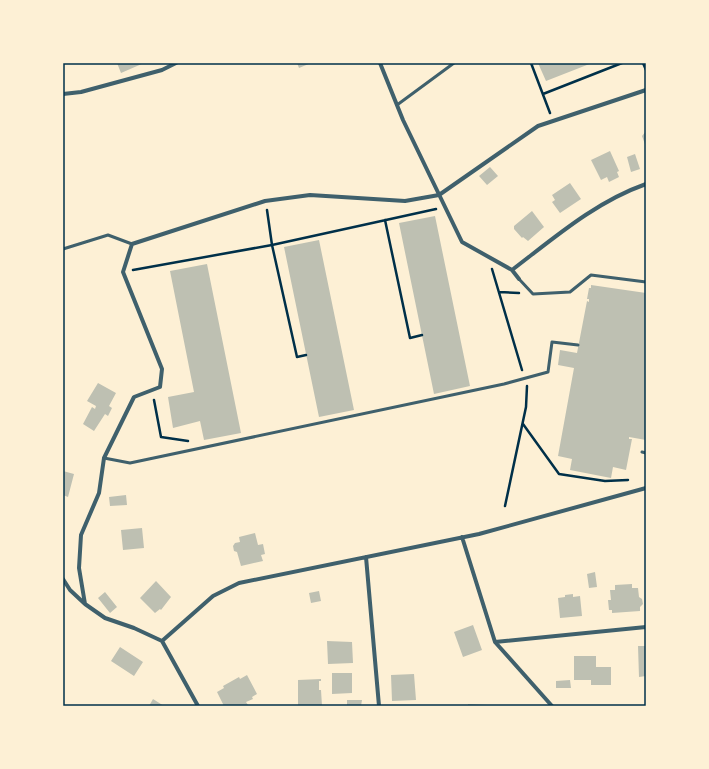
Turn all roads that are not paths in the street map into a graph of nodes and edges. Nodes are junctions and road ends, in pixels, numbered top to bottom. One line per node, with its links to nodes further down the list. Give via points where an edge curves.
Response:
1 (176, 63): 5 (street, via 162,70 88,90)
2 (380, 63): 6 (street)
3 (454, 63): 6 (lane)
4 (646, 90): 8 (street, via 538,126)
5 (63, 94)
6 (397, 105): 8 (street)
7 (646, 184): 11 (street, via 624,192 574,222)
8 (439, 194): 9 (street, via 405,201 310,195 265,201); 11 (street, via 462,242)
9 (132, 244): 10 (lane, via 108,236); 17 (street, via 123,272 162,369 160,387 134,397)
10 (63, 249)
11 (512, 270): 12 (street)
12 (519, 279): 13 (lane, via 533,294 570,292 591,275)
13 (646, 282)
14 (578, 345): 17 (lane, via 552,342 548,372 472,391 130,463)
15 (642, 452): 16 (lane)
16 (646, 453)
17 (104, 458): 22 (street, via 99,493 81,535 79,568)
18 (646, 488): 19 (street)
19 (462, 537): 20 (street); 25 (street)
20 (366, 557): 24 (street, via 239,583 213,596); 27 (street)
21 (63, 579): 22 (street, via 70,590)
22 (85, 604): 24 (street, via 106,618)
23 (646, 627): 25 (street)
24 (162, 641): 26 (street)
25 (495, 642): 28 (street)
26 (198, 706)
27 (379, 706)
28 (552, 706)

